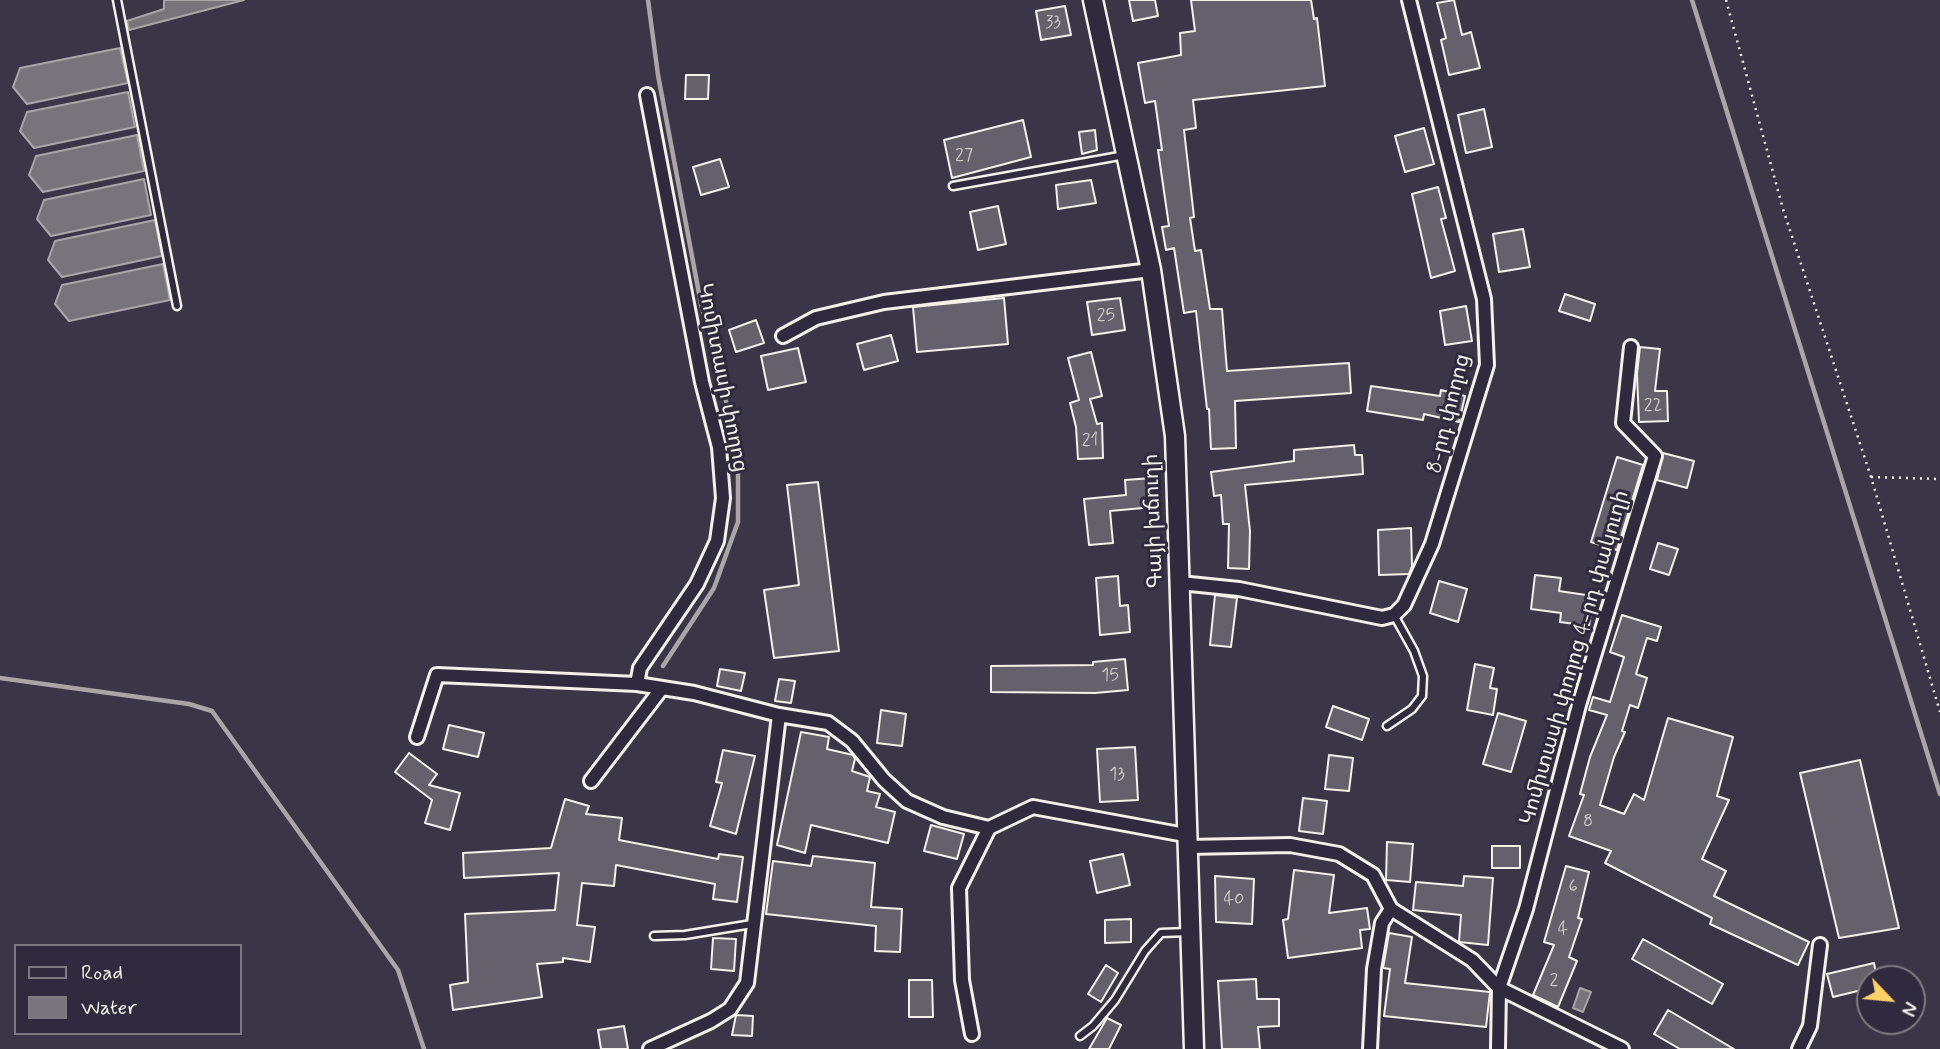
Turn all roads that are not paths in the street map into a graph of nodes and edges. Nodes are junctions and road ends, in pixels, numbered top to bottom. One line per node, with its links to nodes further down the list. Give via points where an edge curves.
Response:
1 (117, 0): 8 (lane)
2 (1093, 0): 5 (main road, Գայի խճուղի)
3 (1409, 0): 12 (street, 8-րդ փողոց, via 1484,299 1487,365 1432,544 1404,605)
4 (647, 95): 13 (street, Կոմիտասի փողոց, via 702,382 719,447 723,499 717,541 697,584 640,668)
5 (1126, 155): 6 (lane); 7 (main road, Գայի խճուղի)
6 (953, 186)
7 (1151, 270): 9 (street, via 884,302 816,318); 11 (main road, Գայի խճուղի, via 1175,436)
8 (177, 306)
9 (783, 336)
10 (1631, 347): 26 (street, Կոմիտասի փողոց 4-րդ փակուղի, via 1623,423 1655,456 1579,705 1526,909)
11 (1180, 583): 12 (street, via 1239,589 1382,618); 20 (main road, Գայի խճուղի)
12 (1394, 615): 16 (lane, via 1423,676 1422,696)
13 (637, 684): 14 (street); 17 (street, via 437,675)
14 (662, 688): 15 (street); 18 (street)
15 (779, 715): 19 (street, via 828,723 852,741 907,801 943,817); 22 (street)
16 (1387, 726)
17 (417, 737)
18 (591, 781)
19 (989, 828): 20 (street, via 1033,807); 27 (street, via 959,888 962,980)
20 (1186, 841): 21 (street, via 1290,845 1339,854 1373,875); 23 (main road, Գայի խճուղի)
21 (1391, 909): 26 (street, via 1472,960); 31 (street, via 1382,923 1374,969)
22 (752, 924): 24 (lane); 29 (street, via 747,983 730,1009)
23 (1190, 932): 28 (lane, via 1161,933 1115,1000); 30 (main road, Գայի խճուղի)
24 (654, 936)
25 (1819, 945): 34 (street, via 1810,1026)
26 (1499, 988): 32 (street); 33 (street)
27 (971, 1034)
28 (1080, 1037)
29 (650, 1049)
30 (1194, 1049)
31 (1370, 1049)
32 (1498, 1049)
33 (1622, 1049)
34 (1799, 1049)

